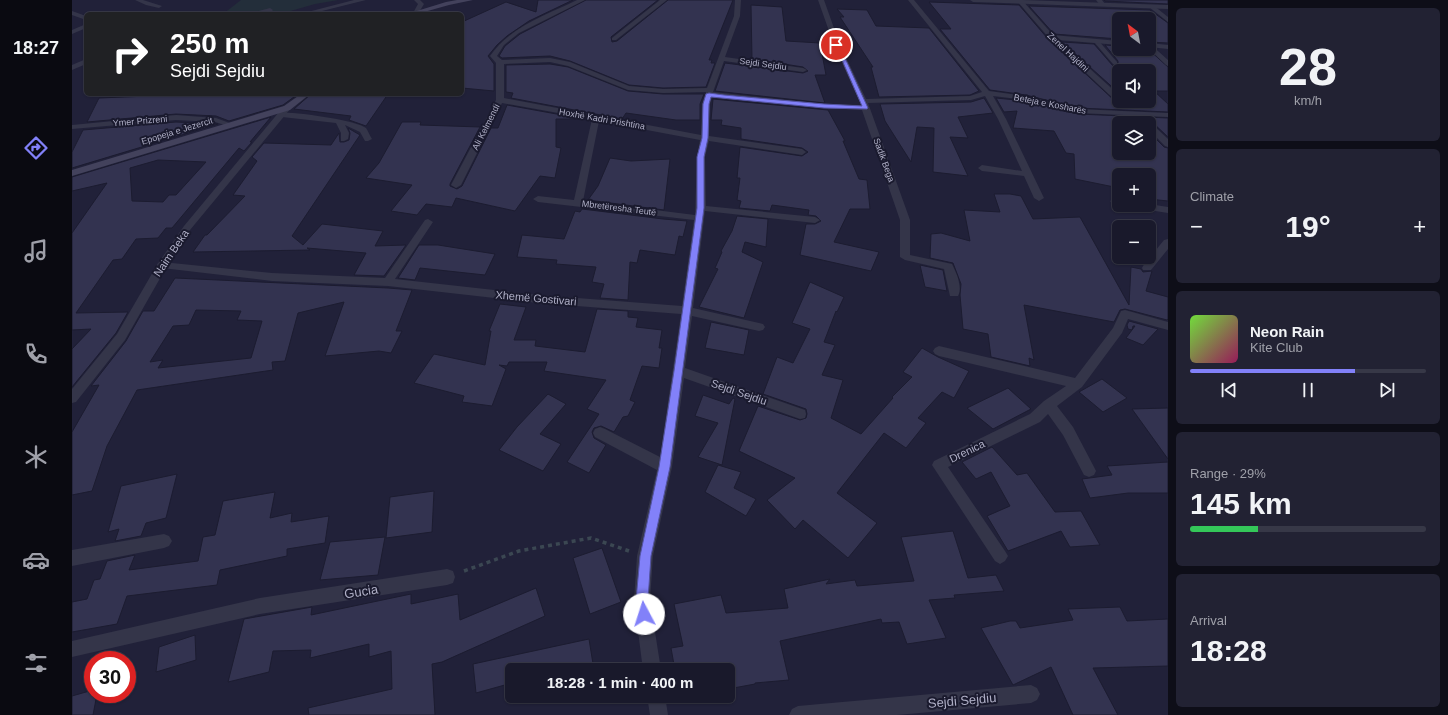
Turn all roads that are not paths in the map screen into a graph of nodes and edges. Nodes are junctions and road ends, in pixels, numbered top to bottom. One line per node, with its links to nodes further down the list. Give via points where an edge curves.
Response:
1 (138, 0): 17 (street)
2 (363, 0): 23 (street)
3 (417, 0): 24 (street, via 421,4)
4 (446, 0): 18 (main road)
5 (459, 0): 6 (main road)
6 (470, 0): 7 (main road); 18 (main road)
7 (475, 0)
8 (582, 0): 40 (street, Ali Kelmendi, via 516,32 493,56)
9 (664, 0): 32 (street)
10 (738, 0): 38 (street, Sejdi Sejdiu, via 737,16)
11 (821, 0): 50 (street, Sadik Bega, via 836,45)
12 (911, 0): 46 (street)
13 (973, 0): 15 (street)
14 (1142, 0): 19 (street)
15 (1020, 1): 16 (street); 31 (street, Zenel Hajdini)
16 (1101, 2): 19 (street)
17 (160, 6)
18 (439, 6): 25 (main road)
19 (1150, 6): 20 (street); 28 (street)
20 (1168, 7)
21 (270, 10): 22 (street)
22 (260, 12)
23 (311, 12)
24 (414, 12)
25 (417, 12)
26 (72, 13): 27 (street)
27 (84, 17)
28 (1168, 20)
29 (84, 27): 30 (street)
30 (72, 32)
31 (1051, 37): 33 (street); 47 (street, Zenel Hajdini)
32 (614, 39)
33 (1096, 41): 34 (street); 41 (street)
34 (1112, 42)
35 (1156, 46): 36 (street)
36 (1168, 47)
37 (1156, 52): 42 (street)
38 (722, 59): 44 (street, Sejdi Sejdiu); 45 (street, Sejdi Sejdiu)
39 (84, 62): 43 (street)
40 (500, 62): 45 (street, via 550,60 570,64 628,88); 49 (street, Ali Kelmendi)
41 (1115, 63)
42 (1168, 64)
43 (72, 68)
44 (803, 70)
45 (709, 92): 50 (street, via 724,97 816,105); 60 (street, Sejdi Sejdiu)
46 (987, 93): 50 (street, Beteja e Kosharës, via 971,98); 53 (street, Beteja e Kosharës, via 1026,98 1078,111); 67 (street)
47 (1112, 93)
48 (304, 96): 52 (main road)
49 (500, 100): 55 (street, Hoxhë Kadri Prishtina); 68 (street, Ali Kelmendi)
50 (864, 104): 81 (street, Sadik Bega, via 905,220 905,257 948,266)
51 (1130, 108): 53 (street)
52 (285, 112): 56 (street); 57 (main road, Epopeja e Jezercit); 78 (street, Naim Beka, via 187,228)
53 (1137, 115): 54 (street, Beteja e Kosharës)
54 (1168, 115)
55 (596, 118): 60 (street, Hoxhë Kadri Prishtina); 71 (street, Mbretëresha Teutë)
56 (338, 121): 61 (street, via 346,133); 62 (street, via 363,130)
57 (231, 124): 58 (street, Ymer Prizreni, via 221,120 192,117); 66 (main road, Epopeja e Jezercit)
58 (72, 127)
59 (1156, 133): 63 (street)
60 (705, 138): 64 (street, Hoxhë Kadri Prishtina); 74 (street, Sejdi Sejdiu, via 701,157)
61 (344, 139)
62 (368, 139)
63 (1168, 144)
64 (802, 152)
65 (982, 168): 67 (street)
66 (72, 173)
67 (1028, 174): 69 (street)
68 (456, 185)
69 (1039, 198)
70 (538, 199): 71 (street)
71 (578, 203): 74 (street, Mbretëresha Teutë)
72 (1156, 208): 73 (street)
73 (1168, 210)
74 (700, 212): 75 (street); 82 (street, Sejdi Sejdiu)
75 (815, 220)
76 (428, 222): 80 (street)
77 (1168, 242): 79 (street)
78 (162, 265): 80 (street, Xhemë Gostivari, via 272,277); 88 (street, Naim Beka, via 121,338)
79 (1147, 268)
80 (388, 282): 82 (street, Xhemë Gostivari, via 538,299)
81 (954, 293)
82 (685, 310): 84 (street); 86 (street, Sejdi Sejdiu)
83 (1168, 326): 87 (street, Drenica, via 1125,314 1118,330)
84 (760, 327)
85 (939, 351): 87 (street)
86 (678, 371): 90 (street, Sejdi Sejdiu); 92 (street, Sejdi Sejdiu)
87 (1078, 384): 89 (street, Drenica)
88 (72, 398)
89 (1049, 405): 93 (street, via 1068,431); 95 (street, Drenica, via 1035,418 939,465)
90 (800, 414)
91 (600, 433): 92 (street)
92 (665, 467): 99 (street, Sejdi Sejdiu, via 645,556 642,600)
93 (1089, 471)
94 (164, 541): 96 (street)
95 (1000, 556)
96 (72, 558)
97 (447, 577): 98 (street, Gucia, via 260,606)
98 (72, 649)
99 (651, 663)
100 (1031, 694): 103 (street, Sejdi Sejdiu)
101 (657, 703): 102 (street)
102 (659, 715)
103 (798, 715)

